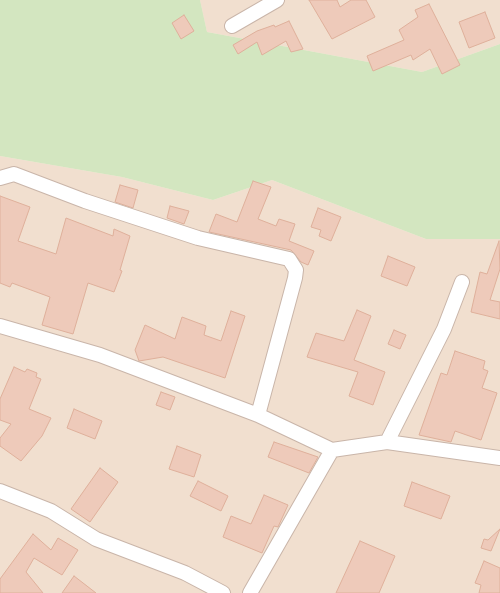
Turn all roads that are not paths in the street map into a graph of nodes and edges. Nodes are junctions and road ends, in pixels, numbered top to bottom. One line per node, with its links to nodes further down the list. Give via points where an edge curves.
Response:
1 (277, 0): 2 (street)
2 (232, 26)
3 (0, 178): 6 (street, via 14,174 198,238 289,259 296,270 296,278)
4 (462, 282): 7 (street, via 444,329)
5 (0, 326): 6 (street, via 100,355)
6 (258, 415): 8 (street)
7 (387, 442): 8 (street); 9 (street)
8 (332, 450): 12 (street)
9 (500, 458)
10 (0, 491): 11 (street, via 51,511 96,539 185,573)
11 (223, 593)
12 (250, 593)

